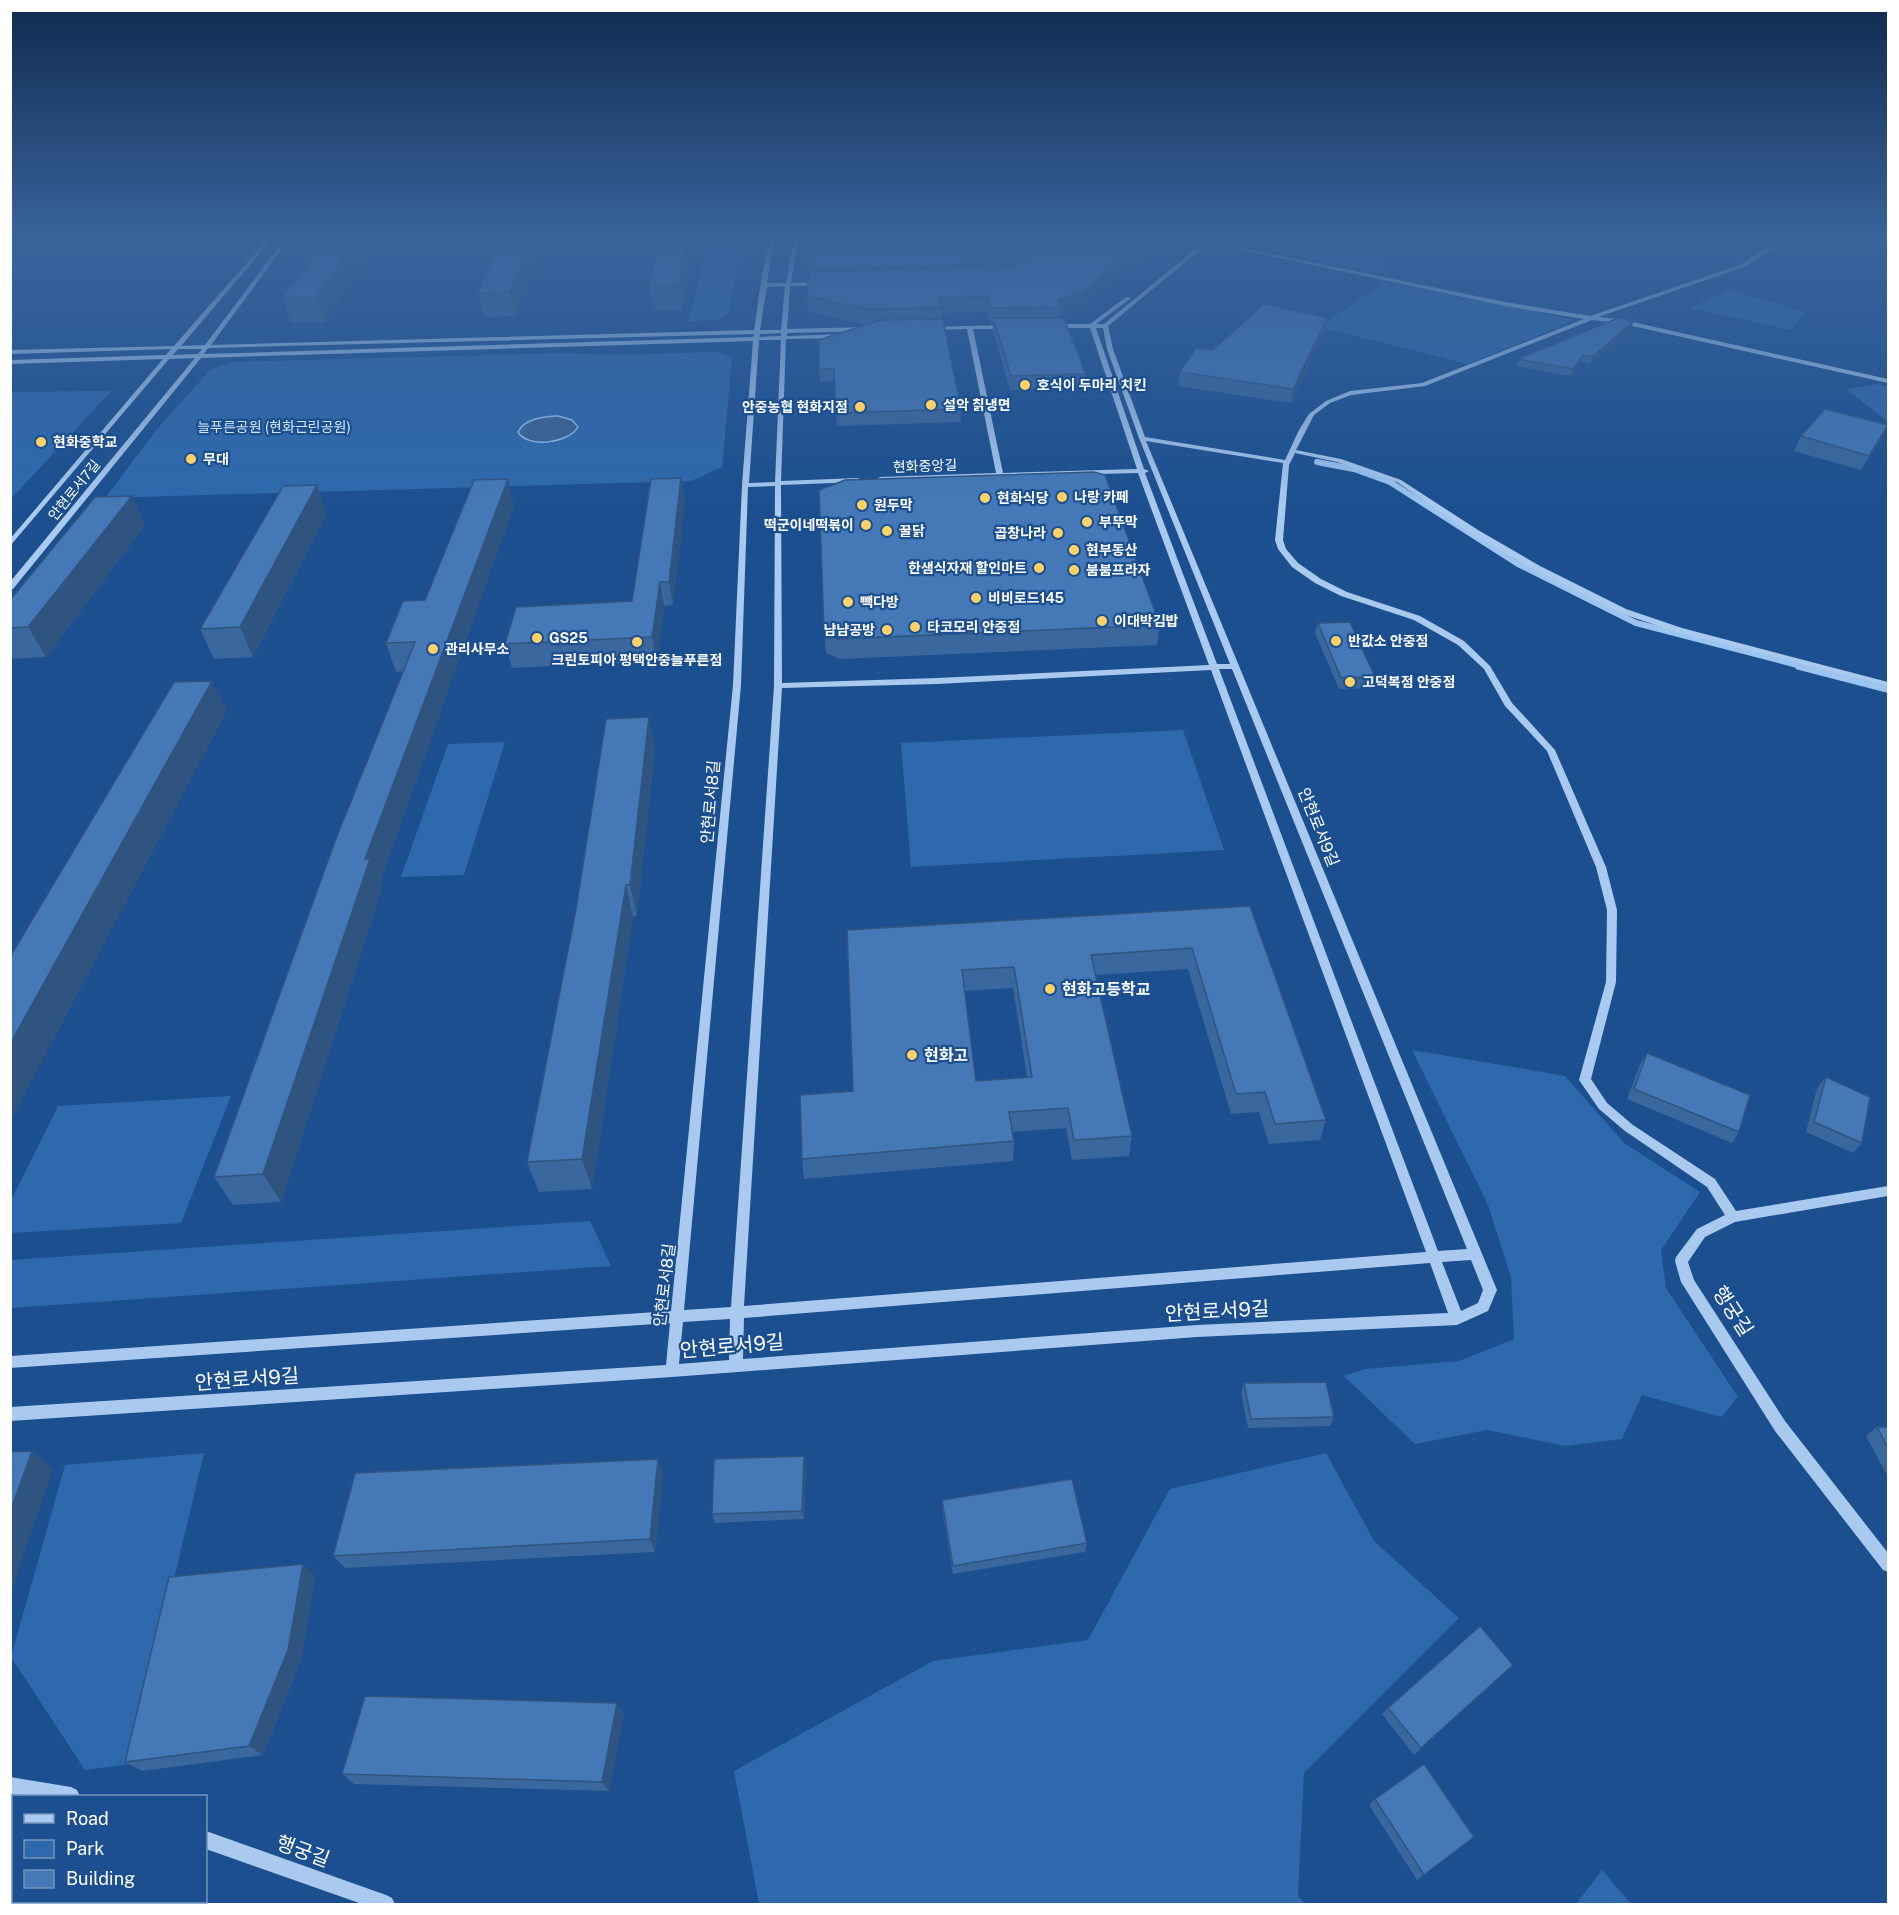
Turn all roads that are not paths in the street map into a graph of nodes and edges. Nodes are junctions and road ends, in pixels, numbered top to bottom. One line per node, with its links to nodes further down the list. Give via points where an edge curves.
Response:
1 (195, 326): 17 (street, 안현로서7길)
2 (222, 326): 16 (street, 안현로서7길)
3 (758, 326): 15 (street, 안현로서8길)
4 (785, 326): 14 (street)
5 (1570, 326): 24 (street, via 1423,385 1350,393 1328,402 1312,414)
6 (1643, 326): 22 (street)
7 (1093, 327): 8 (street); 10 (street); 27 (street)
8 (1105, 328): 23 (street, 안현로서9길)
9 (1015, 329): 12 (street)
10 (1049, 329)
11 (924, 331): 12 (street)
12 (971, 331): 28 (street)
13 (878, 332): 14 (street)
14 (784, 333): 15 (street); 29 (street)
15 (757, 334): 16 (street); 20 (street); 30 (street, 안현로서8길)
16 (208, 345): 17 (street); 20 (street, 안현로서7길)
17 (178, 346): 18 (street); 19 (street, 안현로서7길)
18 (10, 351)
19 (167, 357): 20 (street); 21 (street); 31 (street, 안현로서7길)
20 (199, 357): 32 (street, 안현로서7길)
21 (10, 362)
22 (1888, 381)
23 (1142, 438): 25 (street); 26 (street, 안현로서9길)
24 (1292, 451): 25 (street); 35 (street, via 1339,460 1399,481 1475,532 1623,611 1679,630)
25 (1287, 462): 38 (street, via 1279,540 1295,565 1344,594 1417,618 1461,643 1487,668 1508,704 1551,750 1601,867 1612,910 1611,982 1585,1080 1603,1106 1629,1128 1711,1183)
26 (1155, 470): 27 (street, 현화중앙길); 33 (street, 안현로서9길)
27 (1141, 471): 28 (street, 현화중앙길); 34 (street)
28 (1000, 475): 29 (street, 현화중앙길)
29 (778, 483): 30 (street, 현화중앙길); 36 (street)
30 (745, 485): 42 (street, 안현로서8길, via 737,685)
31 (10, 544)
32 (10, 587)
33 (1234, 666): 34 (street); 39 (street, 안현로서9길)
34 (1215, 667): 36 (street); 40 (street)
35 (1888, 684)
36 (778, 686): 41 (street)
37 (1888, 1191): 38 (street, 행궁길)
38 (1733, 1217): 48 (street, 행궁길, via 1701,1233 1681,1261 1688,1282 1780,1426)
39 (1475, 1254): 40 (street); 43 (street, 안현로서9길, via 1490,1290 1483,1307)
40 (1435, 1258): 41 (street); 43 (street)
41 (737, 1312): 42 (street); 45 (street)
42 (676, 1316): 44 (street); 46 (street, 안현로서8길)
43 (1457, 1318): 45 (street, 안현로서9길, via 1197,1331)
44 (10, 1362)
45 (736, 1365): 46 (street, 안현로서9길)
46 (672, 1371): 47 (street, 안현로서9길)
47 (10, 1414)
48 (1888, 1565)
49 (10, 1785): 50 (street)
50 (61, 1795)
51 (207, 1840): 52 (street, 행궁길)
52 (386, 1905)

